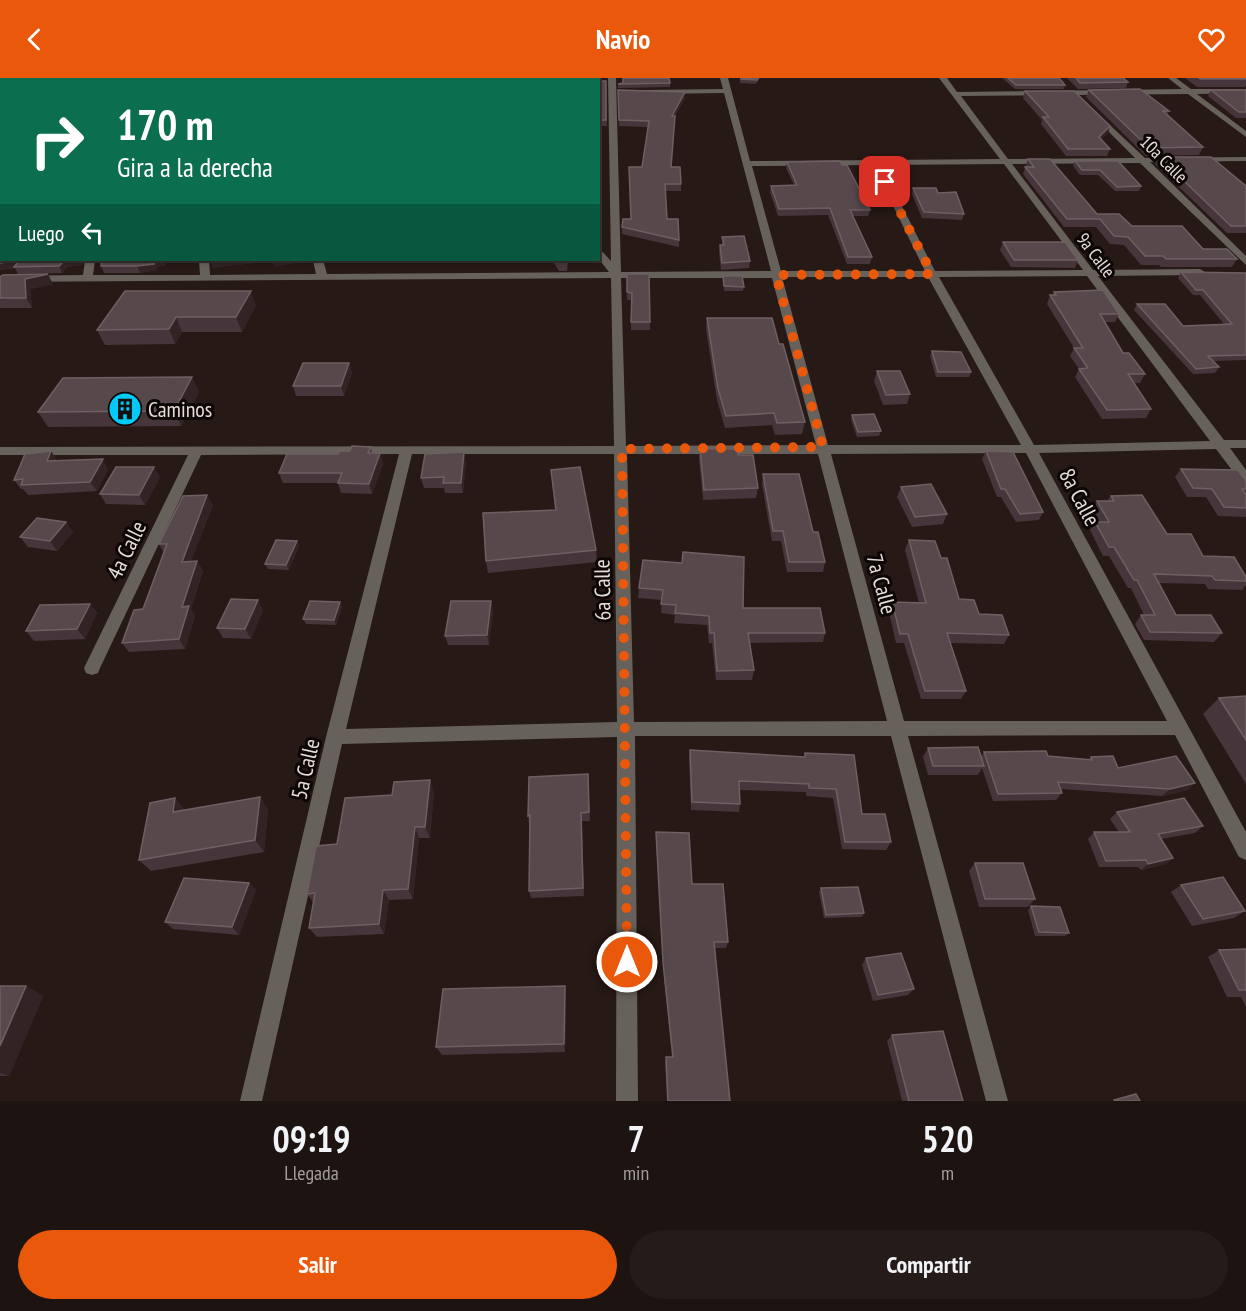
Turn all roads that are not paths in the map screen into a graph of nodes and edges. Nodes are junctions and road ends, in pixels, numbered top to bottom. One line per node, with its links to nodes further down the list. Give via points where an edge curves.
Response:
1 (943, 78): 9 (street, 9a Calle)
2 (1172, 78): 6 (street)
3 (725, 84): 8 (street); 17 (street, 7a Calle)
4 (616, 87): 28 (street, 6a Calle)
5 (1070, 88): 6 (street); 9 (street); 10 (street)
6 (1188, 90): 7 (street); 12 (street)
7 (1246, 91)
8 (636, 92)
9 (954, 94): 15 (street, 9a Calle)
10 (1081, 99)
11 (1089, 107): 14 (street, 10a Calle)
12 (1246, 135)
13 (1246, 159): 14 (street)
14 (1142, 160): 15 (street); 22 (street, 10a Calle)
15 (1005, 162): 16 (street); 24 (street, 9a Calle)
16 (876, 163): 17 (street); 25 (street, 8a Calle)
17 (747, 164): 26 (street, 7a Calle)
18 (600, 253): 28 (street)
19 (90, 261): 30 (street)
20 (204, 261): 29 (street)
21 (318, 261): 27 (street)
22 (1246, 262)
23 (1212, 272): 24 (street)
24 (1089, 273): 25 (street); 33 (street, 9a Calle)
25 (932, 274): 26 (street); 36 (street, 8a Calle)
26 (776, 275): 28 (street); 34 (street, 7a Calle)
27 (322, 276): 28 (street); 29 (street)
28 (616, 276): 37 (street, 6a Calle)
29 (204, 277): 30 (street)
30 (88, 278): 31 (street)
31 (0, 279)
32 (1246, 444): 33 (street)
33 (1219, 445): 36 (street); 40 (street, 9a Calle)
34 (823, 447): 36 (street); 37 (street); 42 (street, 7a Calle)
35 (407, 448): 37 (street); 38 (street); 45 (street, 5a Calle)
36 (1030, 448): 43 (street, 8a Calle)
37 (622, 449): 44 (street, 6a Calle)
38 (197, 450): 39 (street); 41 (street, 4a Calle)
39 (0, 451)
40 (1246, 479)
41 (92, 668)
42 (897, 728): 43 (street); 44 (street); 49 (street, 7a Calle)
43 (1178, 728): 46 (street, 8a Calle)
44 (626, 729): 45 (street); 48 (street, 6a Calle)
45 (335, 738): 47 (street, 5a Calle)
46 (1246, 851)
47 (251, 1101)
48 (627, 1101)
49 (997, 1101)

